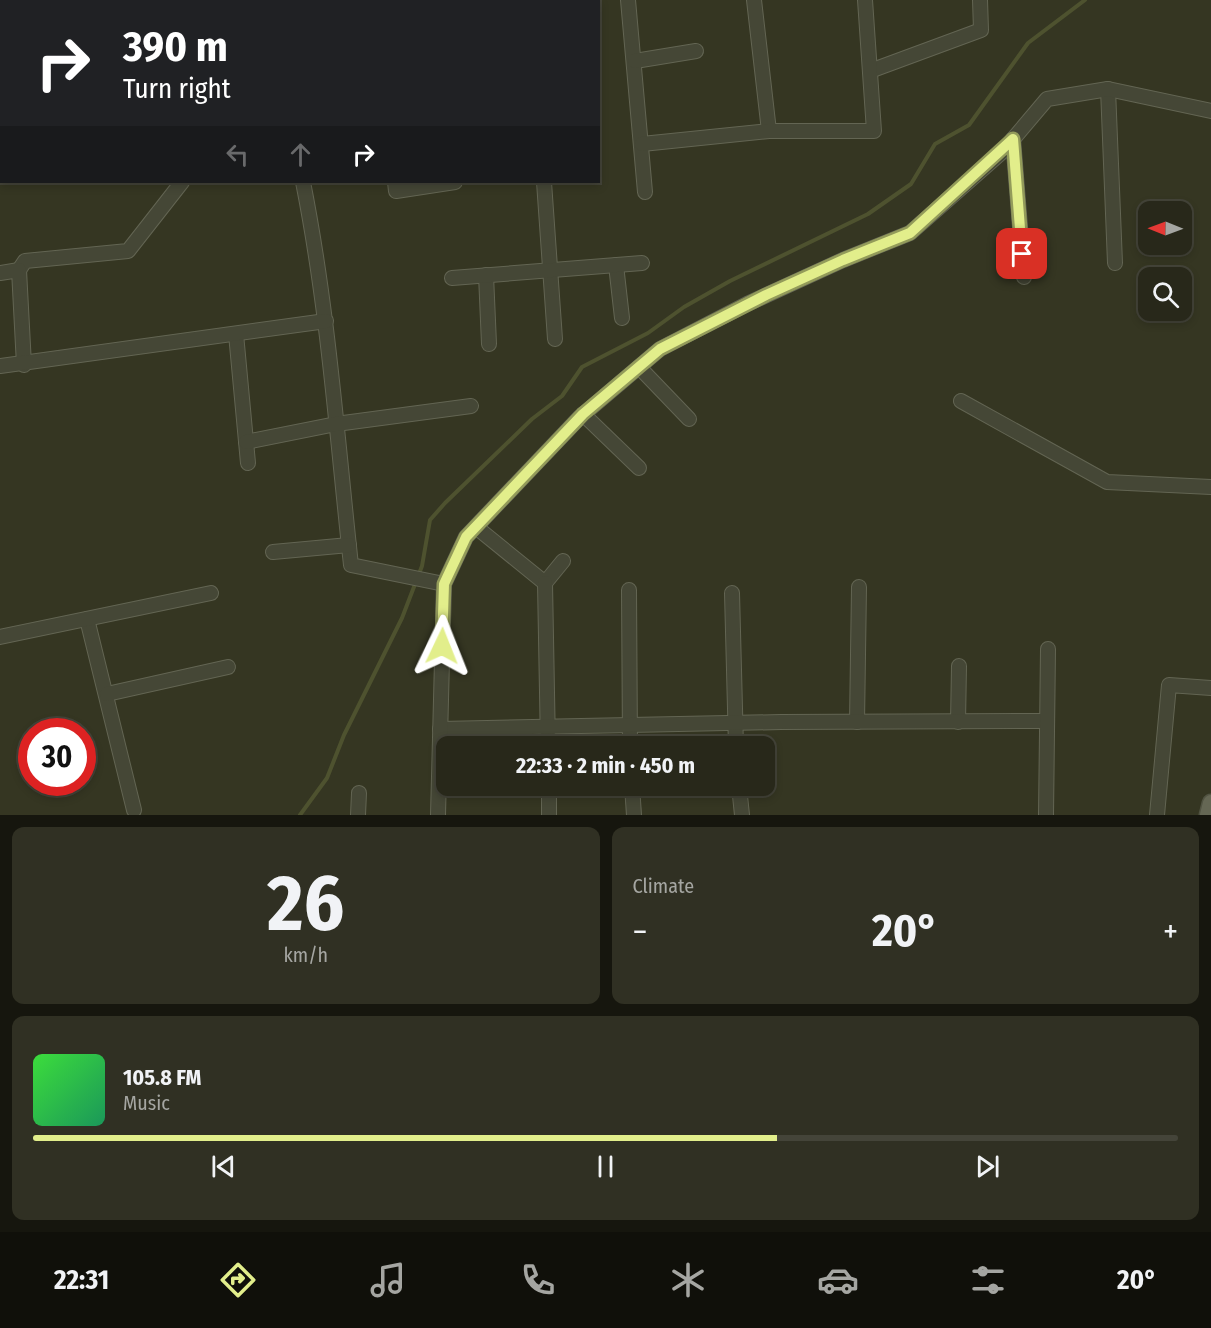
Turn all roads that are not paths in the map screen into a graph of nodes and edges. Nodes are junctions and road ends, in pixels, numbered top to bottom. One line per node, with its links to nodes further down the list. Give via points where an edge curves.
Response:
1 (628, 0): 6 (street)
2 (754, 0): 10 (street)
3 (864, 0): 7 (street)
4 (980, 0): 7 (street, via 981,30)
5 (696, 51): 6 (street)
6 (635, 61): 12 (street)
7 (870, 71): 10 (street, via 874,131)
8 (1108, 89): 9 (street); 11 (street, via 1047,99); 20 (street)
9 (1211, 111)
10 (769, 131): 12 (street)
11 (1013, 139): 26 (street); 35 (street, via 910,233 747,304 660,349)
12 (642, 144): 18 (street)
13 (181, 183): 22 (street, via 128,251 25,261)
14 (303, 183): 29 (street)
15 (395, 183): 16 (street, via 396,191)
16 (448, 183)
17 (544, 183): 23 (street)
18 (645, 192)
19 (642, 262): 21 (street)
20 (1115, 263)
21 (616, 265): 23 (street); 28 (street)
22 (19, 270): 24 (street); 33 (street)
23 (550, 271): 25 (street); 31 (street)
24 (0, 273)
25 (486, 275): 27 (street); 32 (street)
26 (1024, 277)
27 (452, 278)
28 (622, 318)
29 (327, 321): 30 (street); 40 (street)
30 (236, 334): 33 (street); 41 (street)
31 (555, 339)
32 (489, 344)
33 (24, 365): 34 (street)
34 (0, 366)
35 (639, 367): 38 (street); 39 (street)
36 (961, 400): 44 (street, via 1107,482)
37 (471, 406): 40 (street)
38 (583, 414): 43 (street); 45 (street)
39 (689, 419)
40 (336, 424): 41 (street); 46 (street)
41 (246, 442): 42 (street)
42 (248, 463)
43 (639, 468)
44 (1211, 487)
45 (476, 527): 49 (street); 50 (street, via 466,537)
46 (349, 545): 47 (street); 50 (street, via 351,565)
47 (273, 552)
48 (563, 561): 49 (street)
49 (545, 583): 67 (street)
50 (444, 584): 68 (street)
51 (859, 587): 63 (street)
52 (629, 590): 66 (street)
53 (211, 592): 55 (street)
54 (732, 593): 65 (street)
55 (87, 619): 56 (street); 61 (street)
56 (0, 637)
57 (1048, 649): 62 (street)
58 (959, 666): 64 (street)
59 (228, 667): 61 (street)
60 (1211, 688): 84 (street, via 1169,685)
61 (107, 694): 77 (street)
62 (1047, 721): 64 (street); 83 (street)
63 (857, 722): 64 (street); 65 (street)
64 (958, 722)
65 (734, 724): 66 (street); 71 (street)
66 (629, 727): 67 (street); 70 (street)
67 (548, 728): 68 (street); 69 (street)
68 (440, 729): 79 (street)
69 (548, 736)
70 (629, 736)
71 (735, 736)
72 (359, 793): 78 (street)
73 (549, 796): 80 (street)
74 (633, 796): 81 (street)
75 (740, 796): 82 (street)
76 (1211, 803): 85 (main road)
77 (134, 810)
78 (358, 815)
79 (438, 815)
80 (549, 815)
81 (634, 815)
82 (742, 815)
83 (1046, 815)
84 (1158, 815)
85 (1208, 815)

